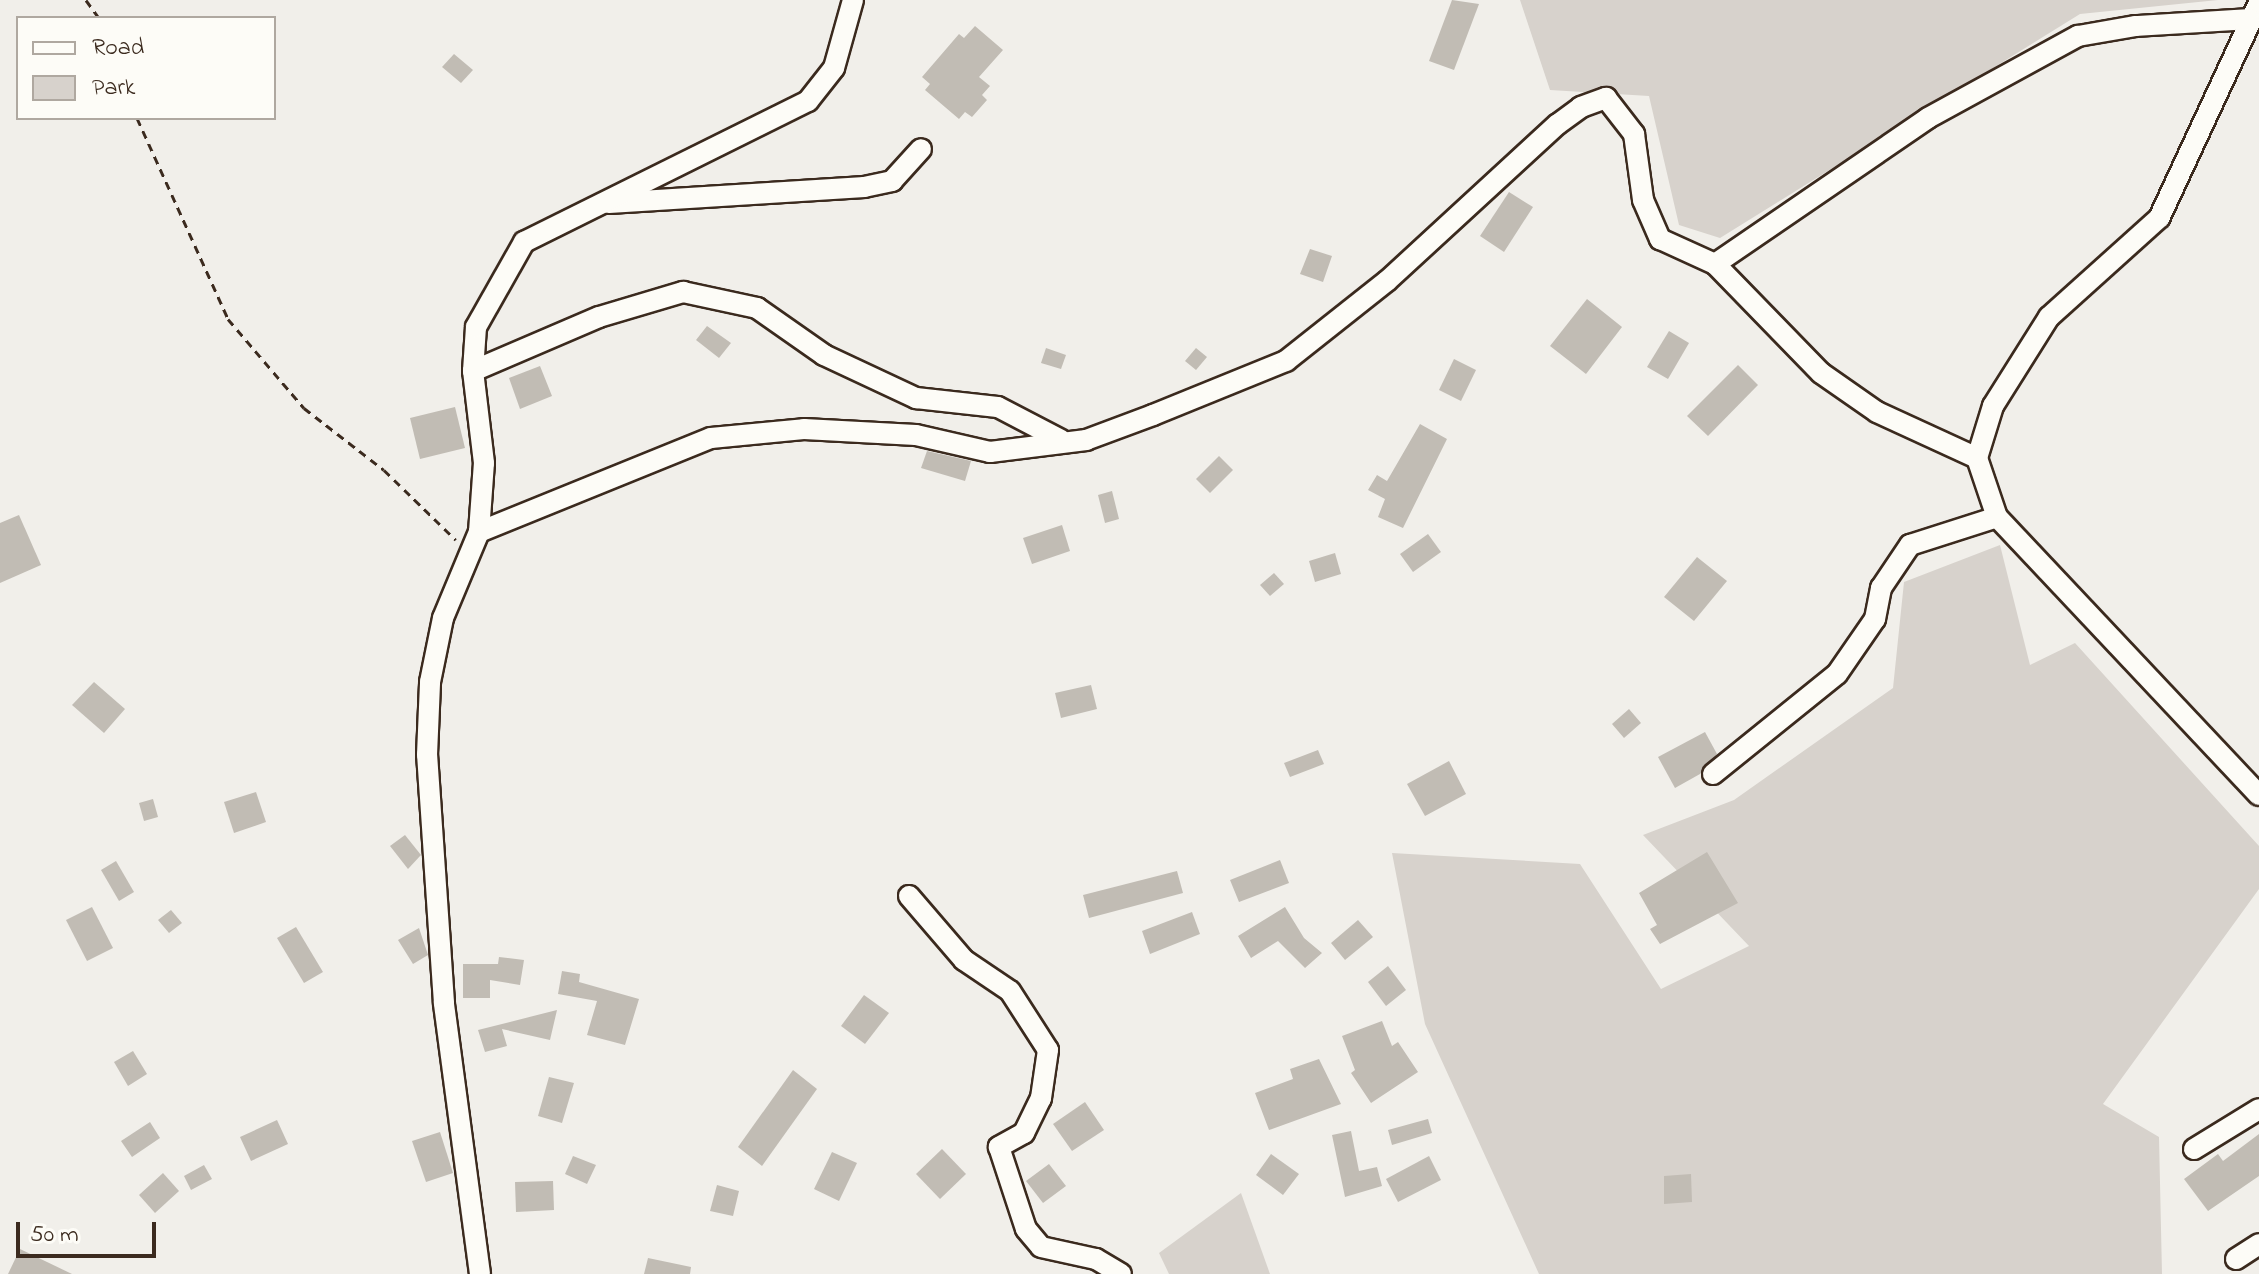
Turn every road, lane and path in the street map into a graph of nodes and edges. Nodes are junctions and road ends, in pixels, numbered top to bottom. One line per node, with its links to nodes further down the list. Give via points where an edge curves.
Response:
1 (853, 0): 5 (street, via 834,68 808,101)
2 (2254, 21): 6 (street, via 2136,26 2078,36 1928,118); 9 (street, via 2159,218 2049,317 1993,406)
3 (138, 120): 12 (path, via 228,319 304,408 384,470)
4 (921, 149): 5 (street, via 892,181 864,187)
5 (593, 205): 7 (street, via 524,242 476,327)
6 (1715, 264): 8 (street, via 1660,239 1643,200 1634,134 1606,98 1558,124 1387,281 1286,361 1086,440); 9 (street, via 1821,373 1877,412)
7 (473, 371): 8 (street, via 599,317 683,292 757,308 824,355 916,398 998,407); 11 (street, via 484,463)
8 (1061, 440): 11 (street, via 990,452 916,435 804,429 711,438)
9 (1977, 458): 10 (street)
10 (1997, 517): 13 (street, via 1910,545 1881,588 1875,619 1837,674); 14 (street)
11 (479, 532): 12 (street)
12 (469, 552): 20 (street, via 443,618 430,682 427,755 444,1003)
13 (1713, 774)
14 (2259, 795)
15 (909, 896): 21 (street, via 964,960 1010,991 1048,1050 1041,1098 1024,1133 999,1147 1026,1229 1041,1247 1096,1259)
16 (2259, 1109): 17 (street)
17 (2194, 1149)
18 (2259, 1244): 19 (street)
19 (2236, 1259)
20 (480, 1274)
21 (1121, 1274)

